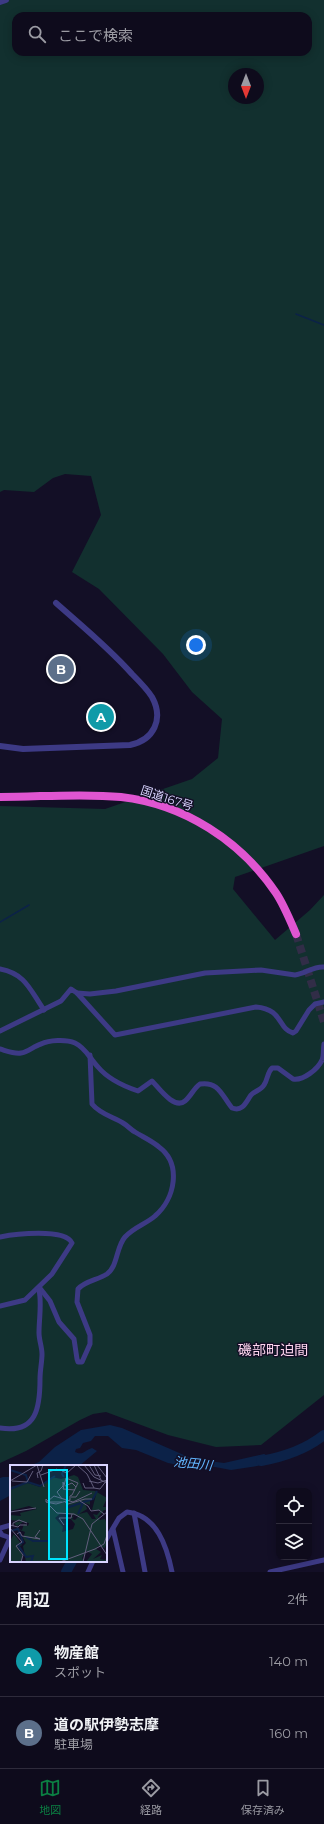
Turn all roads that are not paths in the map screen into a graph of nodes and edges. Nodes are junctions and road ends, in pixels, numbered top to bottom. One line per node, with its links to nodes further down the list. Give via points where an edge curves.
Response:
1 (6, 0): 2 (street)
2 (0, 2)
3 (56, 603): 4 (street, via 118,658 145,688 156,707 156,725 146,739 130,745 23,749)
4 (0, 746)
5 (0, 797): 6 (highway, 国道167号, via 121,797 184,814 220,836 249,860 277,894)
6 (296, 934)
7 (324, 967): 9 (street, via 318,966 300,975 260,970 205,973 116,991)
8 (0, 969): 11 (street, via 21,977)
9 (77, 993): 10 (street, via 115,1035 256,1007 274,1013 288,1032 292,1033 296,1031 311,1007); 11 (street, via 70,989 61,1000)
10 (324, 1002)
11 (44, 1010): 12 (street)
12 (0, 1031)
13 (324, 1044): 15 (street, via 322,1060 304,1078 293,1079 278,1068 272,1068 262,1088 251,1096 243,1107 237,1109 232,1108 221,1091 210,1084 200,1084 184,1102 179,1103 174,1102 152,1082 138,1091 132,1089 105,1074)
14 (0, 1049): 15 (street, via 22,1053 41,1043 69,1041)
15 (90, 1056): 17 (street, via 92,1104 164,1152 172,1162 172,1189 168,1200 157,1215 125,1236 107,1274 78,1289 77,1302 90,1335 90,1344 80,1362 76,1359 74,1339 59,1322 50,1301)
16 (0, 1237): 17 (street, via 40,1233 64,1237 72,1242 52,1274)
17 (39, 1287): 18 (street, via 25,1300); 19 (street, via 42,1300 39,1334 42,1357 38,1407 34,1418 26,1424 16,1428)
18 (0, 1306)
19 (0, 1428)
20 (134, 1513): 23 (street, via 127,1512 119,1518); 33 (street); 34 (street, via 148,1521 160,1535 167,1549)
21 (10, 1525): 22 (street)
22 (0, 1528)
23 (113, 1529): 26 (street); 32 (street)
24 (0, 1532): 25 (street)
25 (10, 1538): 27 (street)
26 (107, 1538)
27 (0, 1560)
28 (324, 1560): 30 (street)
29 (92, 1562): 31 (street)
30 (294, 1570): 35 (street)
31 (88, 1572)
32 (123, 1572)
33 (146, 1572)
34 (172, 1572)
35 (270, 1572)

